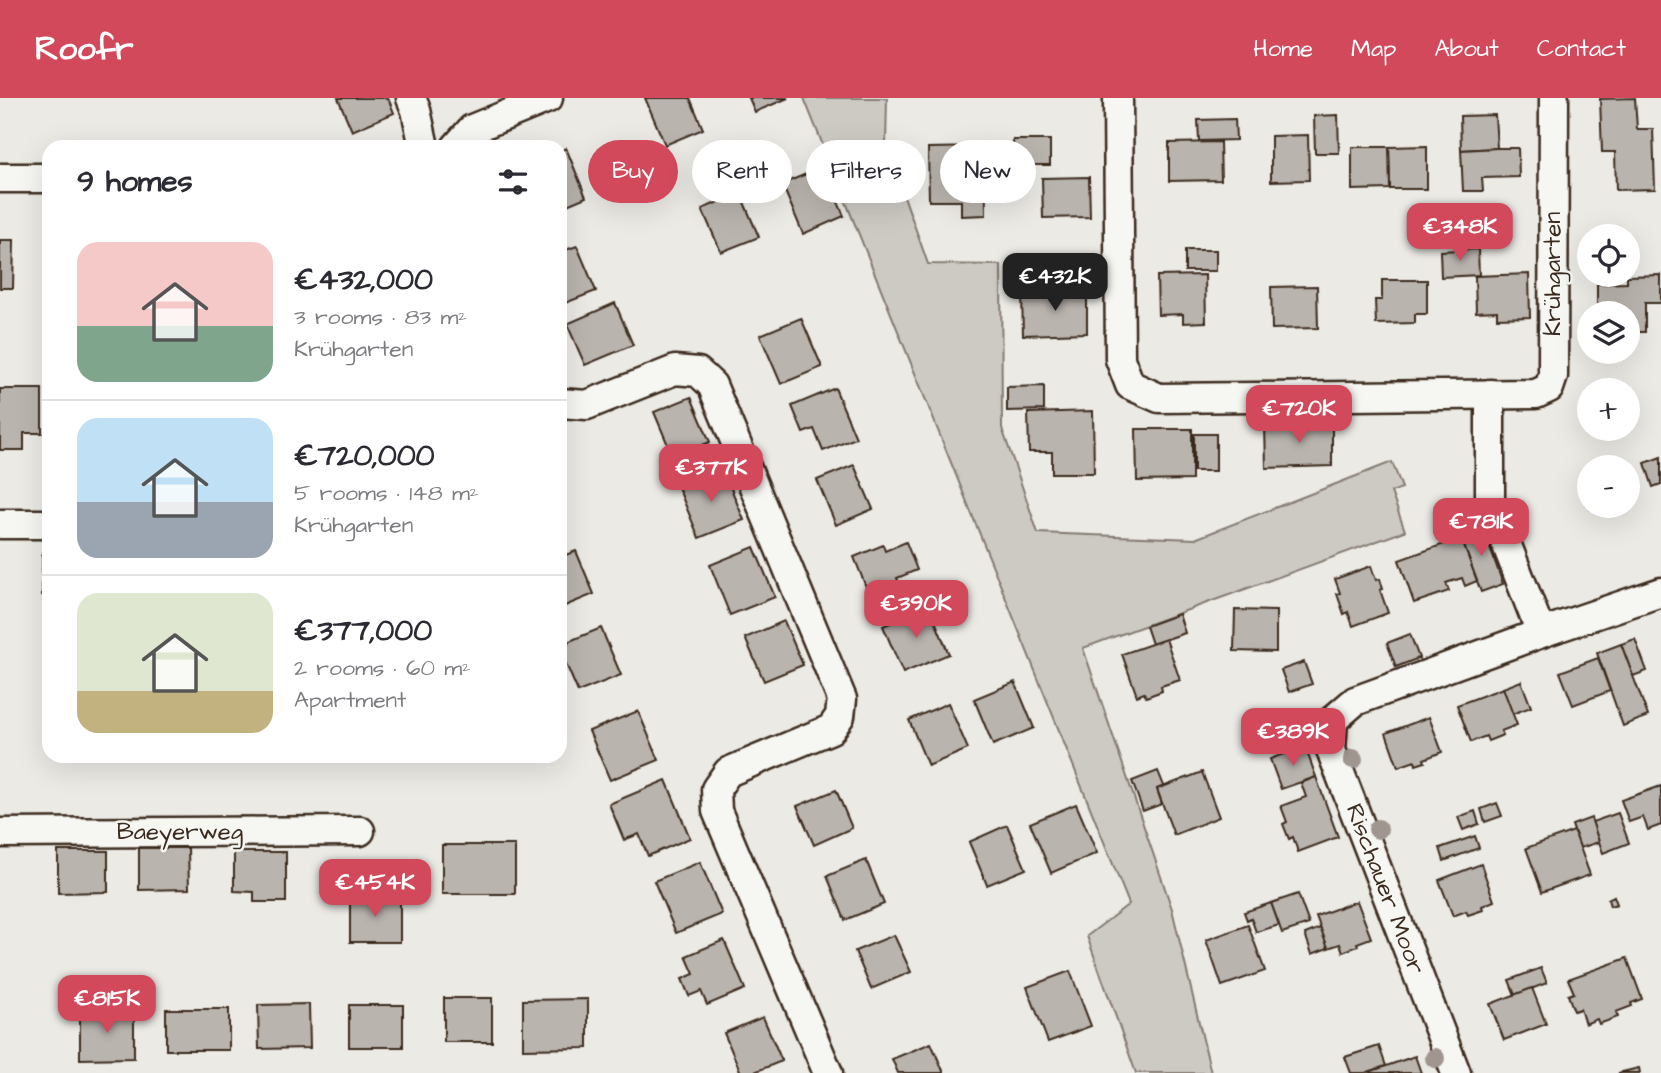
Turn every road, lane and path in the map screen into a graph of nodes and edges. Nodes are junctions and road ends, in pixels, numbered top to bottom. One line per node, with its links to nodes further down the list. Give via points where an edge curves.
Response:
1 (411, 98): 5 (street)
2 (548, 98): 6 (street, via 472,129)
3 (1118, 98): 9 (street, Krühgarten, via 1120,359 1130,385 1159,398)
4 (1554, 98): 9 (street, Krühgarten, via 1553,376 1549,388 1536,394)
5 (422, 140)
6 (462, 140)
7 (0, 178): 8 (street)
8 (42, 178)
9 (1490, 394): 14 (street, via 1490,502)
10 (567, 404): 17 (street, via 587,405 675,370 698,372 712,385 842,699 840,716 831,729 727,772 716,789 717,811)
11 (0, 524): 12 (street)
12 (42, 524)
13 (1661, 592): 14 (street, Rischauer Moor)
14 (1541, 633): 18 (street, Rischauer Moor, via 1355,701 1333,720 1331,750)
15 (360, 831): 16 (street, Baeyerweg)
16 (0, 833)
17 (828, 1073)
18 (1456, 1073)

